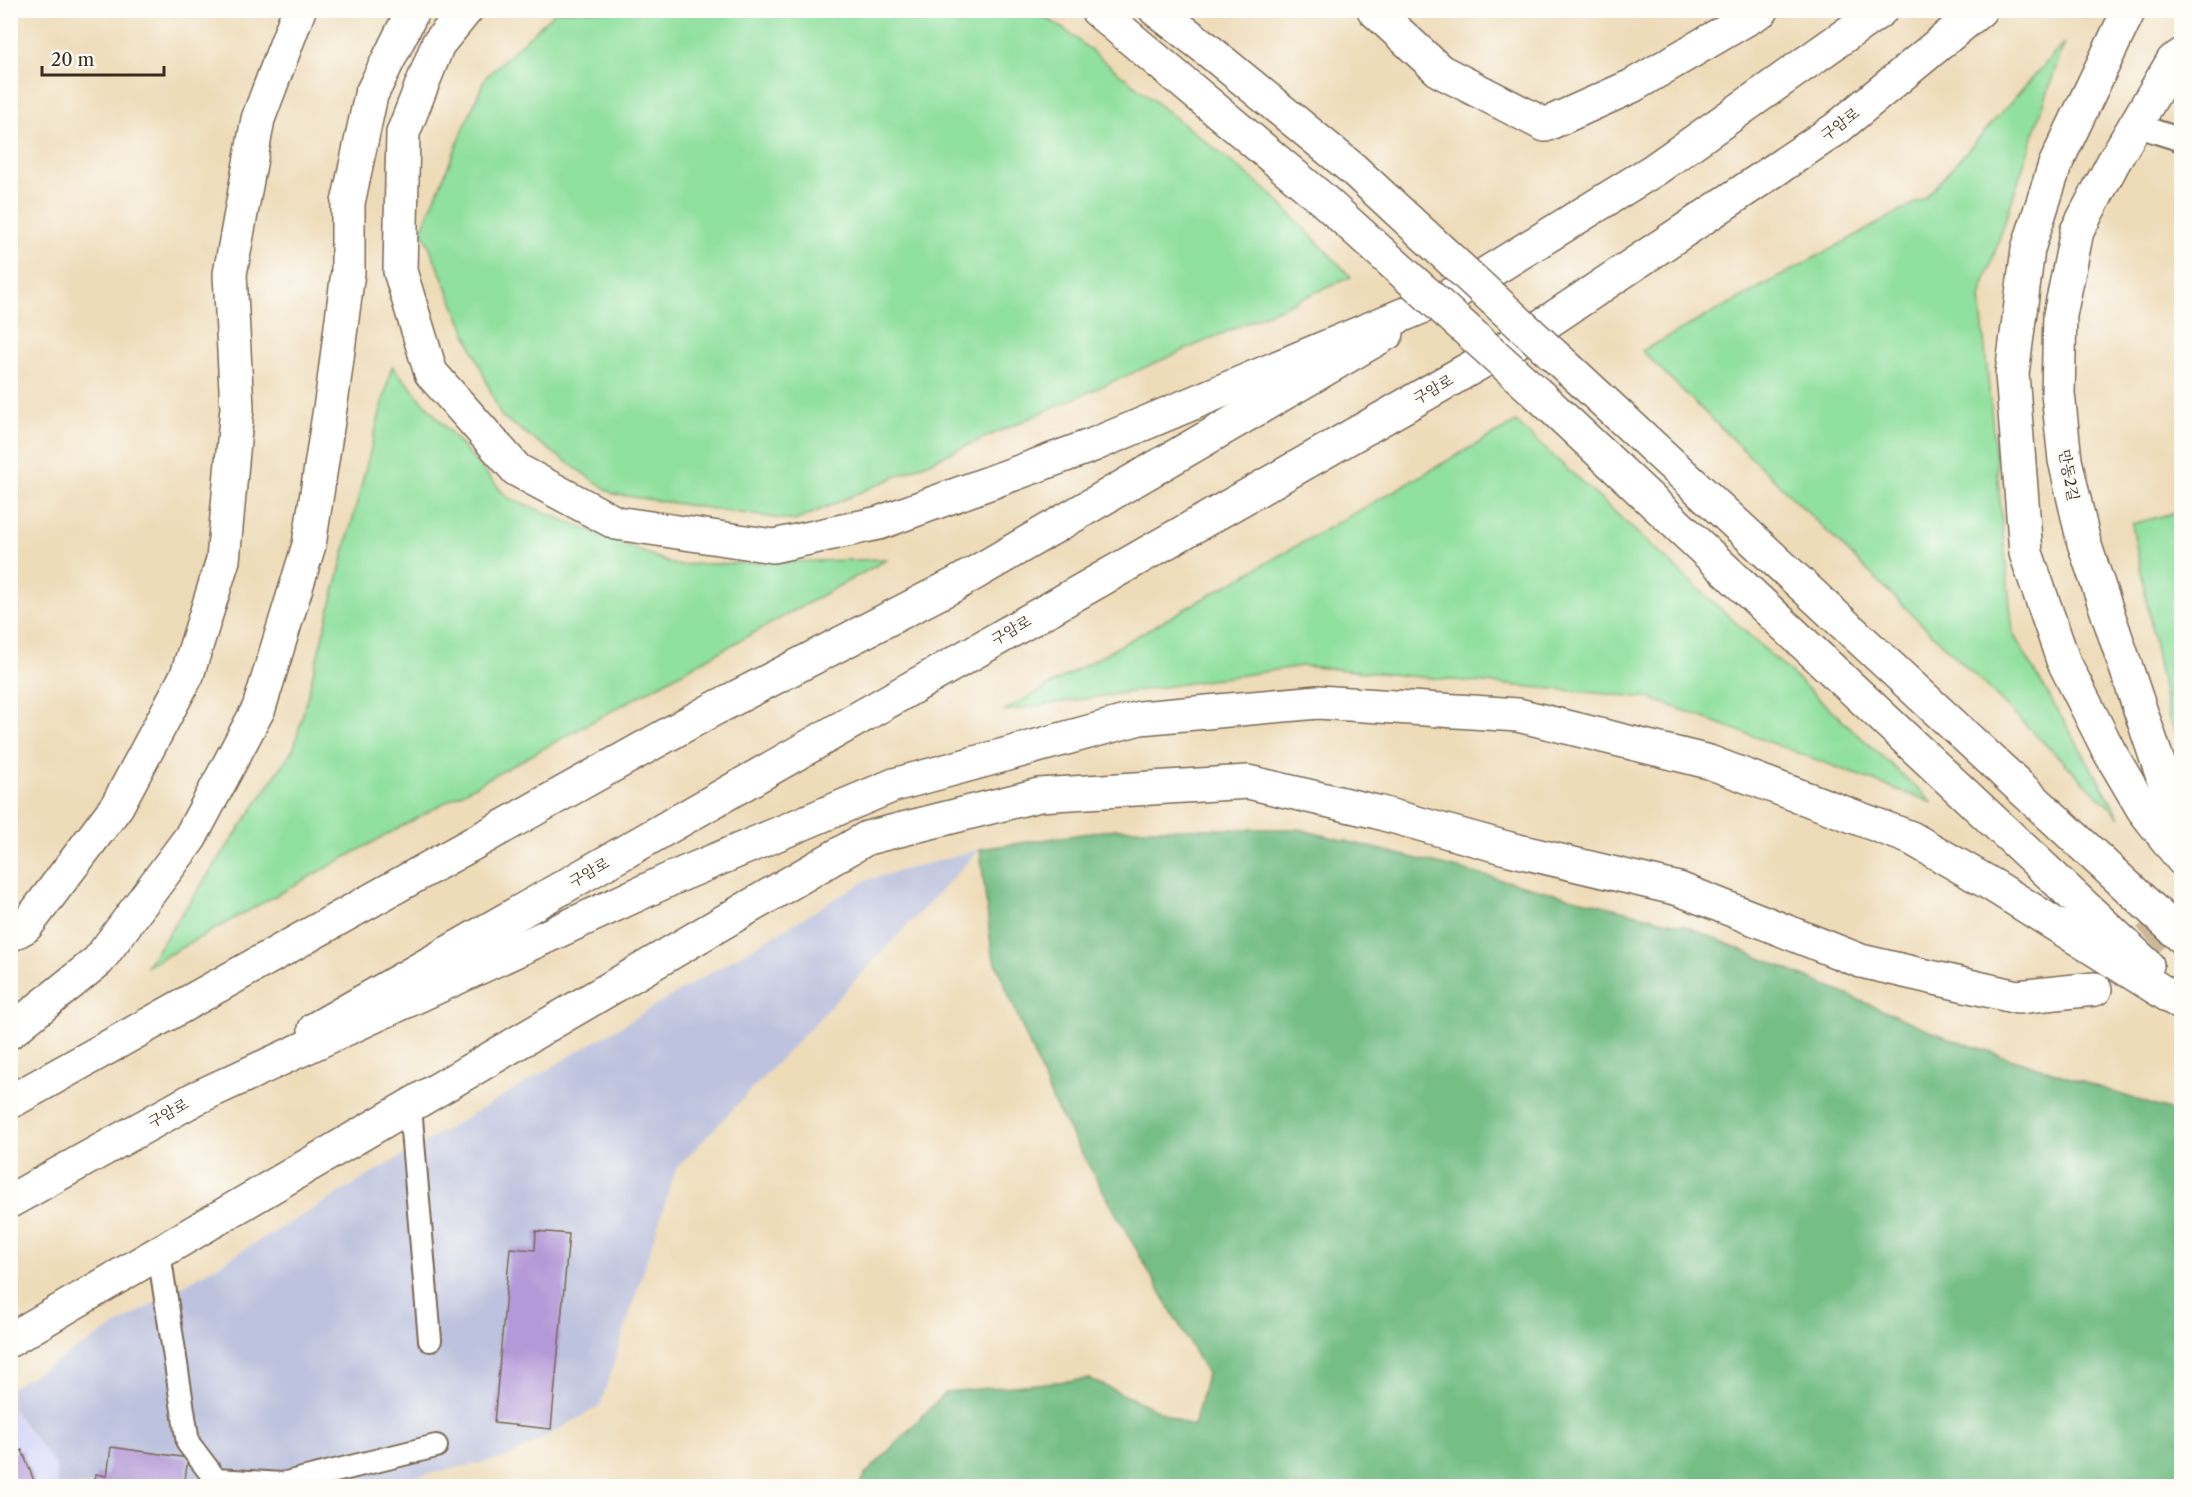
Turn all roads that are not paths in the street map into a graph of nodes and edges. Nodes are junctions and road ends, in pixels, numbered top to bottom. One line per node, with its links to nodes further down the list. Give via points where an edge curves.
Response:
1 (299, 10): 17 (main road, via 258,119 230,274 237,408 223,560 187,675 117,806 26,926)
2 (413, 10): 22 (main road, via 371,95 348,203 348,272 309,546 259,708 190,838 98,961)
3 (466, 10): 14 (main road, via 438,44 403,134 400,271 431,373 517,470 616,523 773,546 879,523 1093,445)
4 (1097, 10): 20 (main road, bridge, via 1321,198 1540,396)
5 (1156, 10): 18 (main road, bridge, via 1354,170)
6 (1374, 10): 7 (main road, via 1440,70 1545,125 1632,86)
7 (1762, 10)
8 (1881, 10): 14 (main road, via 1654,170)
9 (1980, 10): 23 (main road, 구암로, via 1836,129 1525,337)
10 (2129, 10): 16 (main road, via 2055,165 2028,249 2012,374 2026,553 2063,660 2143,809)
11 (2181, 56): 12 (main road, 만동2길, via 2173,61)
12 (2135, 125): 13 (lane); 15 (main road, 만동2길, via 2077,231 2060,315 2058,393 2065,460 2084,543)
13 (2181, 140)
14 (1455, 293): 24 (main road, via 956,584 699,716)
15 (2181, 825)
16 (2181, 859)
17 (10, 935)
18 (2181, 938)
19 (2095, 989): 25 (main road, via 2018,997 1861,960 1679,890 1248,782 1039,795 867,838)
20 (2181, 999)
21 (2181, 1004): 23 (main road, via 1911,837 1709,762 1518,715 1318,702 1140,718 894,785 673,878)
22 (10, 1032)
23 (194, 1099): 26 (main road, 구암로)
24 (10, 1102)
25 (410, 1107): 27 (main road); 29 (lane)
26 (10, 1201)
27 (159, 1253): 28 (main road); 30 (lane, via 188,1443 216,1480 282,1484)
28 (10, 1340)
29 (430, 1340)
30 (436, 1446)

